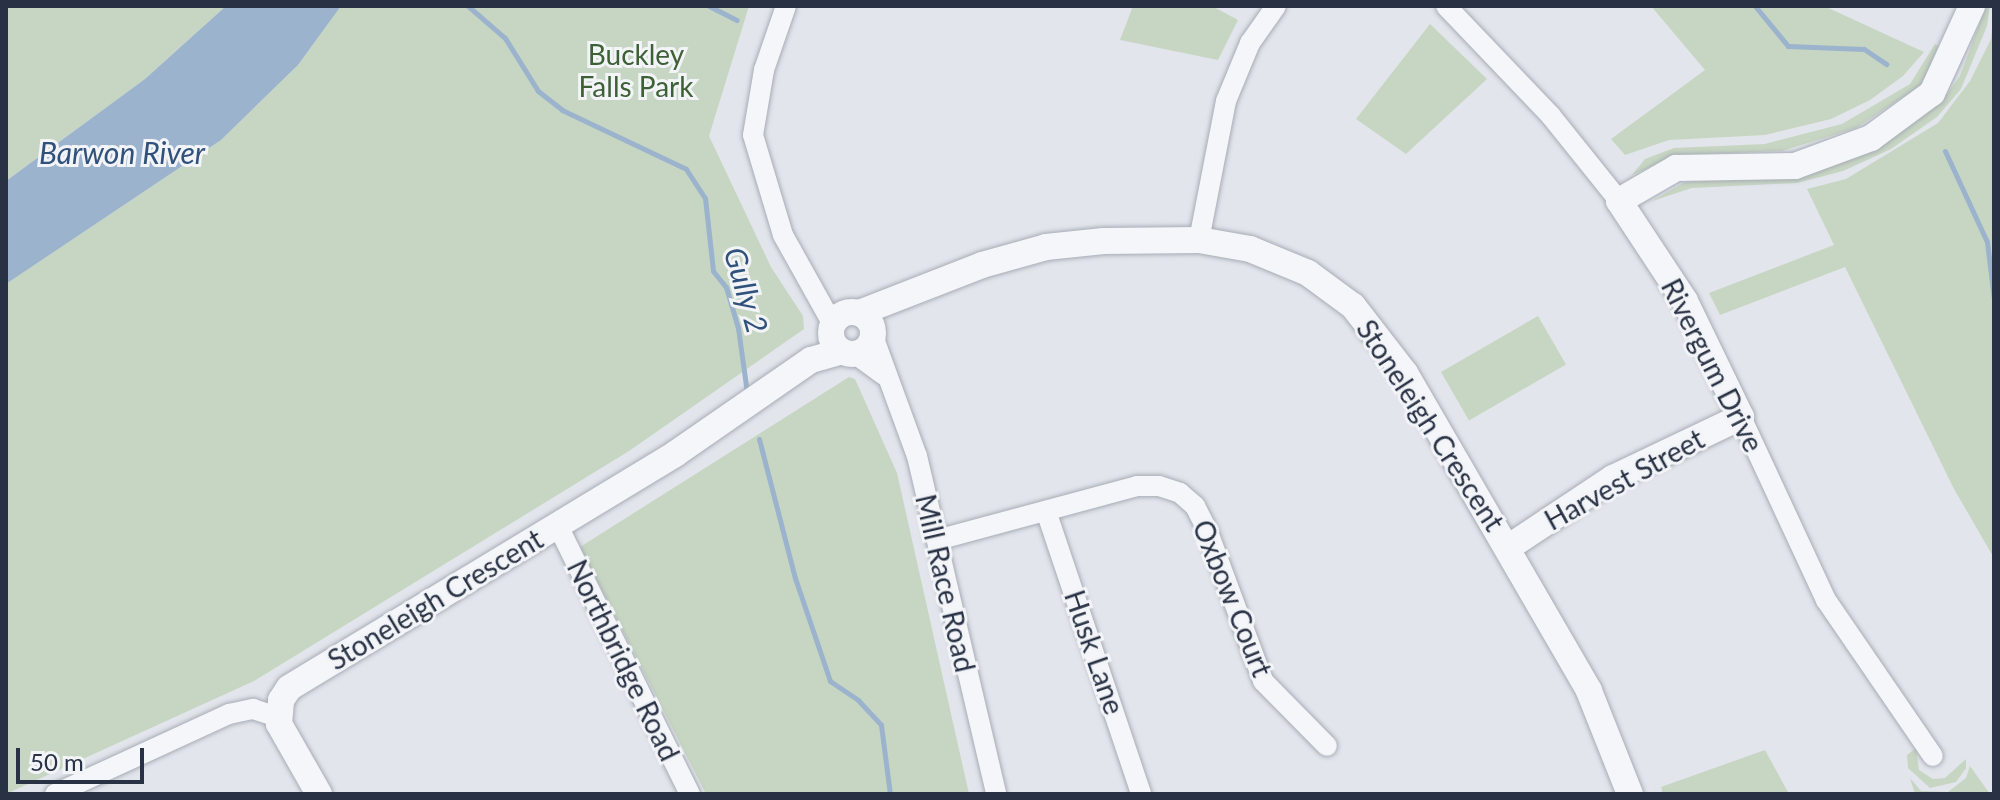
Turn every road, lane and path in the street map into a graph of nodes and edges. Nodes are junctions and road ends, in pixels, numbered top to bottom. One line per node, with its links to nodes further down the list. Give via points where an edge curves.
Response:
1 (786, 6): 7 (street, via 760,85 753,135 783,235 809,281)
2 (1276, 6): 6 (street, via 1250,43 1226,101)
3 (1446, 6): 5 (street, Rivergum Drive, via 1551,116)
4 (1972, 6): 5 (street, via 1932,93 1871,138 1795,166 1676,168)
5 (1619, 201): 8 (street, Rivergum Drive, via 1685,301)
6 (1199, 240): 7 (street, Stoneleigh Crescent, via 1046,247 982,265 908,297); 12 (street, Stoneleigh Crescent, via 1250,249 1308,273 1353,306 1405,373)
7 (852, 331): 10 (street, Stoneleigh Crescent); 11 (street, Mill Race Road, via 884,375 917,456)
8 (1741, 417): 12 (street, Harvest Street, via 1613,478); 15 (street, Rivergum Drive, via 1826,600)
9 (1046, 511): 11 (street, Oxbow Court); 14 (street, Oxbow Court, via 1148,486 1180,493 1195,506 1263,681); 20 (street, Husk Lane)
10 (558, 526): 13 (street, Stoneleigh Crescent, via 300,680 281,700); 18 (street, Northbridge Road)
11 (937, 540): 19 (street, Mill Race Road)
12 (1509, 547): 21 (street, Stoneleigh Crescent, via 1589,691)
13 (277, 717): 16 (street, via 253,709 229,714); 17 (street)
14 (1327, 746)
15 (1933, 756)
16 (55, 794)
17 (319, 794)
18 (690, 794)
19 (996, 794)
20 (1141, 794)
21 (1630, 794)

